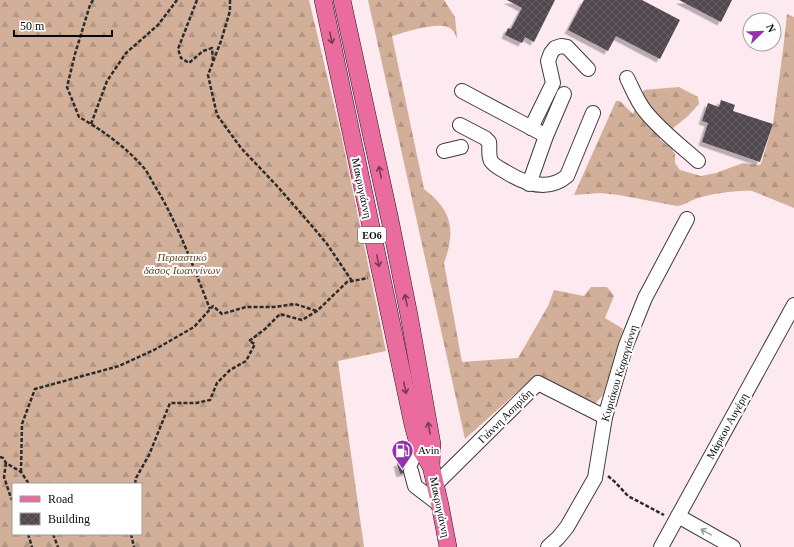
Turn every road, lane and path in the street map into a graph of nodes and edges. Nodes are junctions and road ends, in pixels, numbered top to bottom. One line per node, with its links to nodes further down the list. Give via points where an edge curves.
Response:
1 (93, 0): 13 (path, via 67,88 78,117)
2 (177, 0): 13 (path, via 158,25 126,53 107,82)
3 (197, 0): 7 (path, via 178,49 181,58 189,62 203,51 212,48)
4 (230, 0): 7 (path, via 230,11)
5 (323, 0): 22 (main road, Μακρυγιάννη / ΕΟ6, one-way to 22)
6 (342, 0): 31 (main road, Μακρυγιάννη / ΕΟ6, one-way to 6, via 432,444 409,315)
7 (213, 64): 23 (path, via 208,76 217,115 241,148 327,244)
8 (588, 69): 15 (street, via 567,46 555,48 550,53 548,61 553,83)
9 (627, 78): 19 (street, via 646,112 661,129)
10 (462, 91): 15 (street)
11 (564, 94): 16 (street)
12 (593, 113): 20 (street, via 567,176 553,184)
13 (91, 124): 25 (path, via 123,147 144,168 184,242)
14 (460, 125): 20 (street, via 489,142 491,161 498,167)
15 (532, 128): 16 (street)
16 (546, 136): 20 (street)
17 (461, 147): 18 (street)
18 (444, 151)
19 (698, 161)
20 (529, 184)
21 (687, 219): 27 (street, Κυριάκου Καραγιάννη, via 633,326)
22 (381, 276): 23 (path); 28 (main road, Μακρυγιάννη / ΕΟ6, one-way to 28)
23 (352, 281): 26 (path, via 347,282)
24 (794, 305): 39 (street, Μάρκου Αυγέρη)
25 (210, 309): 26 (path, via 213,306 222,314 246,307 295,304); 33 (path, via 194,327 154,350 118,366 35,389 22,424)
26 (317, 311): 35 (path, via 302,320 280,314 249,341 255,344 246,361 230,370 217,383 210,400 170,403 150,455)
27 (605, 417): 32 (street, Κυριάκου Καραγιάννη); 36 (street, Γιάννη Ασπρίδη, via 538,383)
28 (419, 446): 31 (main road, Μακρυγιάννη / ΕΟ6); 38 (street, via 411,467 415,486)
29 (0, 457): 30 (path)
30 (6, 463): 33 (path); 37 (path, via 4,477)
31 (430, 466): 36 (main road, Μακρυγιάννη / ΕΟ6)
32 (598, 468): 39 (path, via 628,496); 47 (street, Κυριάκου Καραγιάννη, via 593,484 567,526)
33 (21, 472): 34 (path)
34 (28, 483)
35 (135, 483)
36 (435, 485): 38 (main road, Μακρυγιάννη / ΕΟ6)
37 (12, 499)
38 (440, 504): 46 (main road, Μακρυγιάννη / ΕΟ6)
39 (677, 518): 48 (street, Μάρκου Αυγέρη); 49 (street, one-way to 39)
40 (28, 535): 43 (path)
41 (53, 535): 44 (path)
42 (131, 535): 45 (path)
43 (32, 547)
44 (58, 547)
45 (134, 547)
46 (448, 547)
47 (548, 547)
48 (661, 547)
49 (733, 547)

